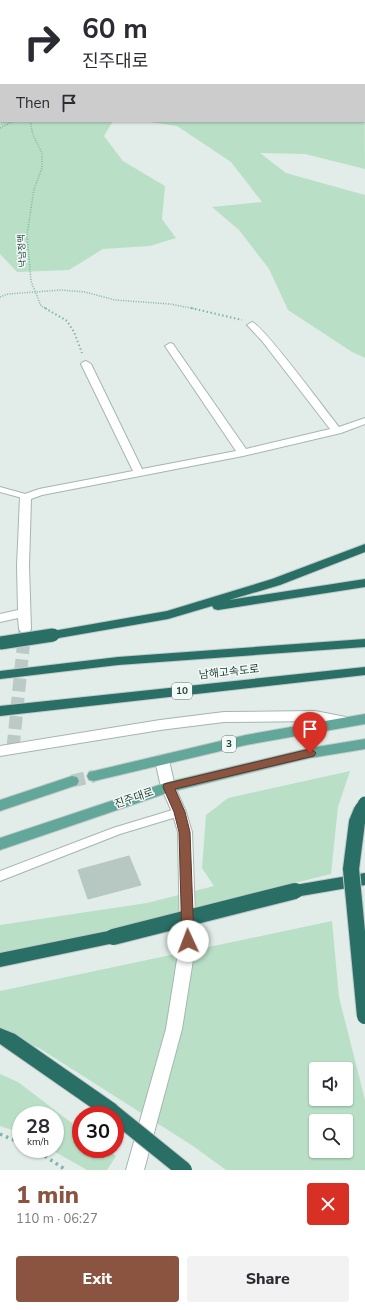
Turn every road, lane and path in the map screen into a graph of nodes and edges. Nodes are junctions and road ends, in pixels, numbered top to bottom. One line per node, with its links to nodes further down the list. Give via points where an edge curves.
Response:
1 (12, 122): 3 (path)
2 (30, 122): 4 (path, 낙남정맥, via 33,135 42,153 42,168 34,188 27,235)
3 (0, 128)
4 (34, 291): 5 (path); 6 (path, via 85,292 115,300 170,304 236,318); 8 (path, 낙남정맥, via 41,306 67,321)
5 (0, 297)
6 (252, 325): 10 (street)
7 (170, 346): 11 (street)
8 (86, 364): 12 (street)
9 (365, 421): 10 (street)
10 (337, 431): 11 (street)
11 (243, 453): 12 (street)
12 (139, 474): 14 (street, via 39,492)
13 (0, 489): 14 (lane)
14 (26, 497): 17 (street, via 22,566)
15 (365, 548): 18 (highway, via 276,582)
16 (365, 583): 18 (highway)
17 (24, 613): 19 (street); 20 (street)
18 (168, 615): 21 (highway, bridge)
19 (0, 618)
20 (25, 629)
21 (0, 643)
22 (365, 643): 24 (highway, 남해고속도로, via 62,666)
23 (365, 671): 25 (highway, 남해고속도로 / 10)
24 (0, 676)
25 (0, 711)
26 (365, 719): 27 (main road, 3)
27 (346, 722): 29 (street, via 314,716 224,717); 30 (main road, 3, via 246,740)
28 (365, 744): 33 (main road, 진주대로, via 310,753)
29 (0, 751)
30 (162, 760): 31 (main road, 3); 33 (street)
31 (94, 776)
32 (72, 781): 35 (main road)
33 (168, 787): 36 (street); 37 (main road, 진주대로)
34 (365, 803): 41 (highway, bridge, via 357,822 351,869)
35 (0, 806)
36 (179, 812): 38 (lane, via 117,832); 47 (street, via 185,832 188,941 174,1029)
37 (0, 844)
38 (0, 876)
39 (365, 879): 40 (highway, bridge, via 296,891 113,937)
40 (0, 960)
41 (365, 1016)
42 (0, 1036): 48 (highway, bridge, via 9,1039 111,1111)
43 (0, 1134): 44 (path)
44 (12, 1139)
45 (48, 1158): 46 (path)
46 (66, 1170)
47 (135, 1170)
48 (184, 1170)

